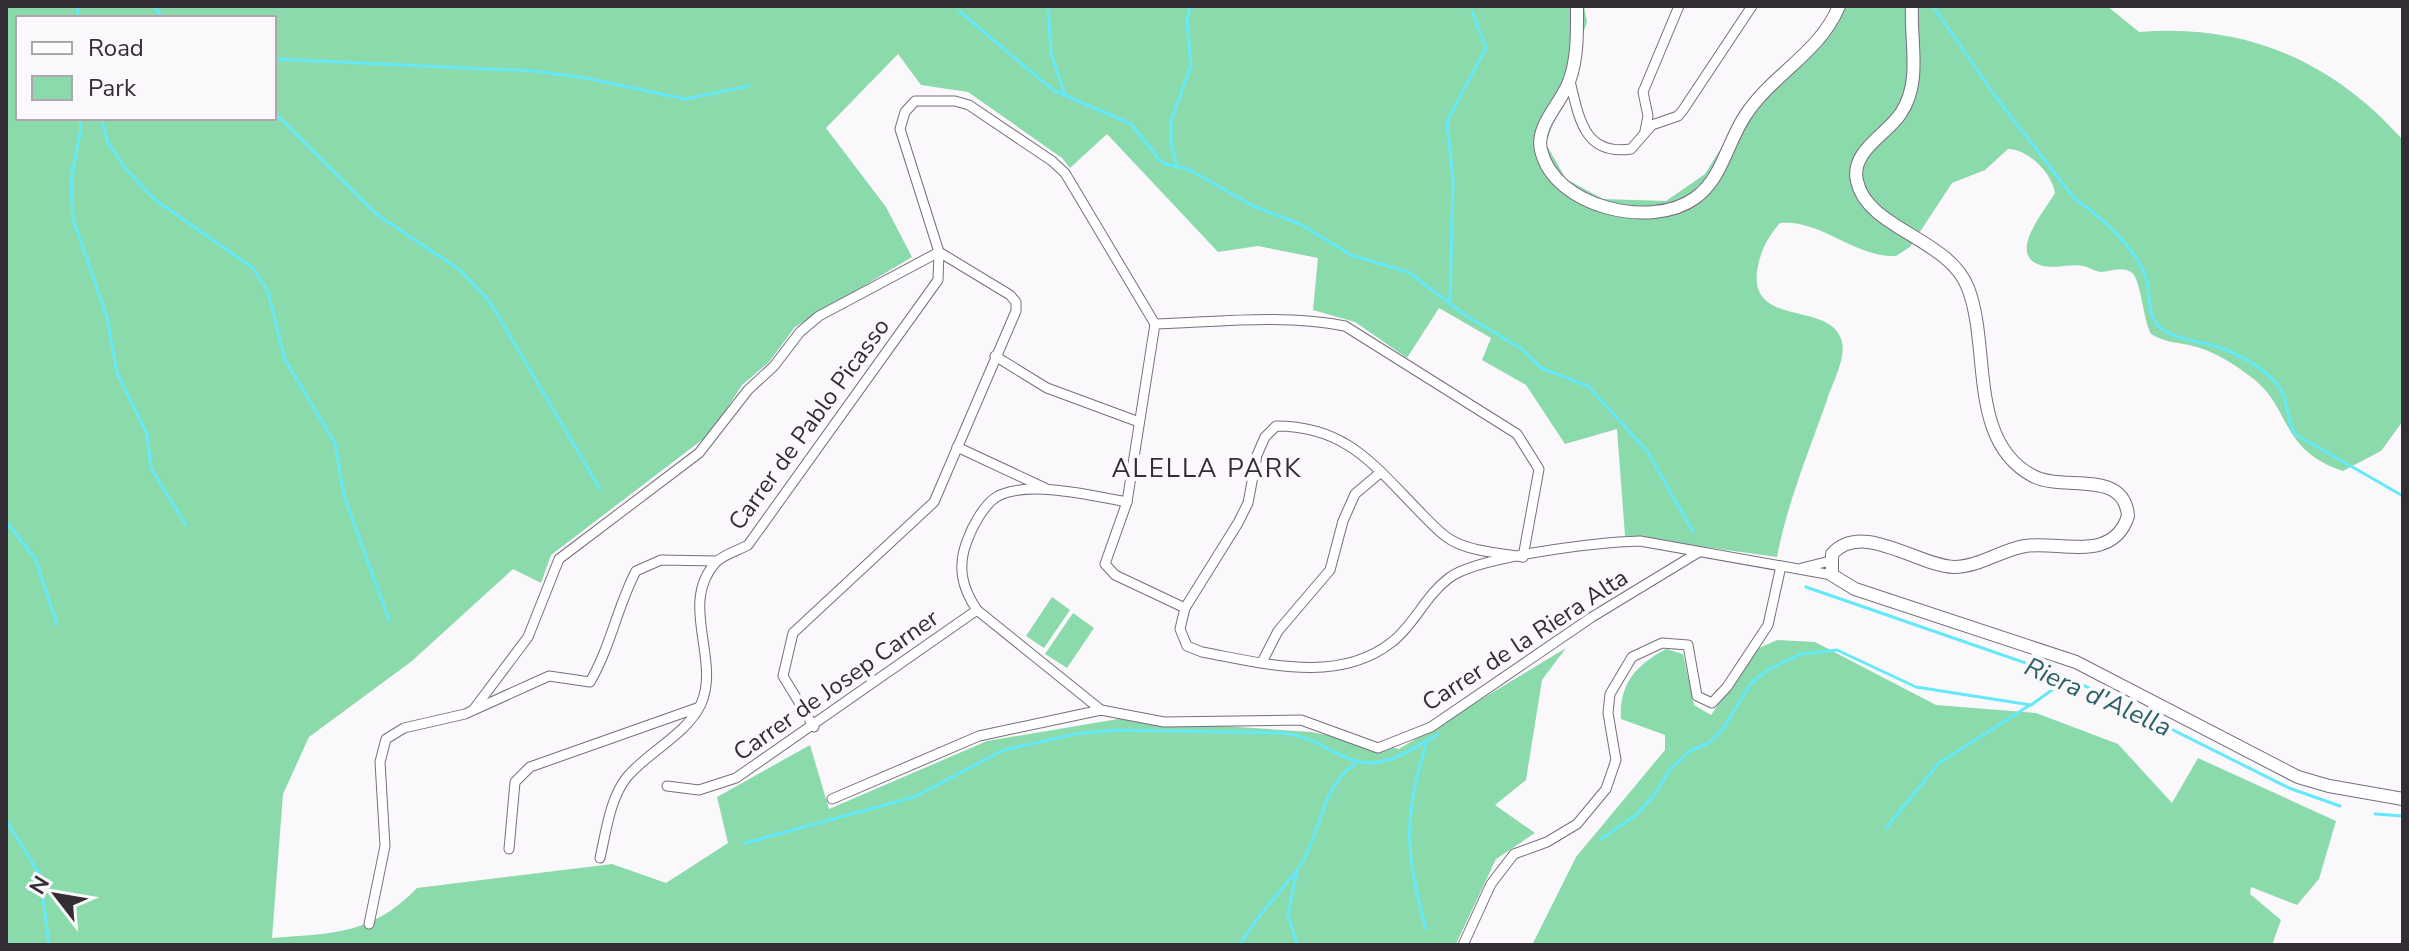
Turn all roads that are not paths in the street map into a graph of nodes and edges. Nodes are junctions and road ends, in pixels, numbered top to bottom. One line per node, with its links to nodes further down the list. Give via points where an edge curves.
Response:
1 (1577, 6): 6 (main road)
2 (1679, 6): 7 (street, via 1643,92)
3 (1752, 6): 7 (street, via 1683,110 1652,125)
4 (1839, 6): 6 (main road, via 1816,44 1745,115 1707,188 1674,207 1603,208 1555,179 1540,138)
5 (1912, 6): 19 (main road, via 1911,92 1901,113 1863,154 1856,171 1859,189 1869,204 1944,255 1966,281 1991,425 2008,456 2035,477 2115,490 2126,502 2128,516 2118,534 2104,544 2024,546 1958,567 1855,541 1838,547)
6 (1570, 81): 7 (street, via 1577,110 1600,148 1631,149)
7 (1645, 135)
8 (939, 252): 9 (street, via 900,129 915,101 929,98 969,105 1065,173); 10 (street, via 1016,302); 18 (street, Carrer de Pablo Picasso, via 938,280 757,534 748,545); 27 (street, via 819,316 748,390 699,453 559,559 534,628)
9 (1155, 324): 11 (street); 17 (street, via 1256,321 1345,326 1517,434 1539,469)
10 (995, 356): 11 (street, via 1047,388); 12 (street)
11 (1139, 422): 15 (street)
12 (957, 447): 14 (street); 29 (street, via 934,502 793,633 783,676)
13 (1381, 472): 17 (street, via 1450,540); 23 (street, via 1359,450 1330,433 1276,426 1257,455 1248,503 1238,523); 25 (street, via 1355,494 1330,570 1278,631)
14 (1045, 488): 15 (street); 24 (street, via 998,496 973,524 962,554 963,589)
15 (1127, 502): 23 (street, via 1105,564 1115,575)
16 (1699, 552): 17 (street, via 1640,541); 20 (street); 28 (street, Carrer de la Riera Alta, via 1592,617 1431,727 1378,748 1301,720 1164,722)
17 (1523, 557): 25 (street, via 1448,578 1392,642 1362,660 1298,668)
18 (717, 561): 26 (street, via 698,606 708,683); 27 (street, via 661,560 636,571 606,654 590,682 549,676)
19 (1830, 561): 21 (street); 22 (main road)
20 (1781, 566): 21 (street); 36 (street, via 1768,625 1712,703 1697,696 1688,645 1662,643 1632,657 1610,694 1616,760 1606,789 1577,824 1514,854 1491,884)
21 (1796, 569): 22 (street)
22 (1832, 575): 32 (main road, via 1855,589 2076,662 2298,777)
23 (1185, 608): 25 (street, via 1180,629 1187,646)
24 (977, 610): 28 (street, Carrer de la Riera Alta); 29 (street, Carrer de Josep Carner)
25 (1262, 662)
26 (700, 707): 33 (street, via 530,767 515,782); 34 (street, via 627,777)
27 (474, 709): 35 (street, via 404,728 382,746 385,846)
28 (1101, 710): 31 (street, via 979,736)
29 (814, 727): 30 (street, Carrer de Josep Carner, via 736,778 699,790)
30 (667, 786)
31 (832, 799)
32 (2403, 799)
33 (509, 849)
34 (600, 858)
35 (369, 924)
36 (1463, 945)

